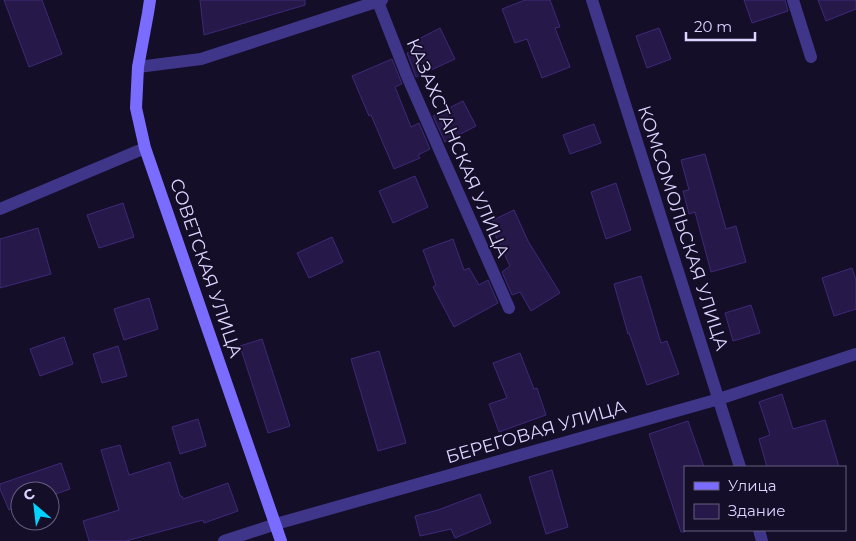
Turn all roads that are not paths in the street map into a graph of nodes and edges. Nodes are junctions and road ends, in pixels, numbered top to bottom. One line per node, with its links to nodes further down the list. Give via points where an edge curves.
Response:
1 (150, 0): 6 (main road, СОВЕТСКАЯ УЛИЦА)
2 (592, 0): 11 (street, КОМСОМОЛЬСКАЯ УЛИЦА)
3 (793, 0): 5 (street)
4 (380, 1): 6 (street, КАЗАХСТАНСКАЯ УЛИЦА, via 201,59); 9 (street, КАЗАХСТАНСКАЯ УЛИЦА, via 407,76)
5 (811, 58)
6 (138, 67): 7 (main road, СОВЕТСКАЯ УЛИЦА, via 136,108)
7 (145, 148): 8 (street); 13 (main road, СОВЕТСКАЯ УЛИЦА)
8 (0, 209)
9 (509, 308)
10 (856, 354): 11 (street, БЕРЕГОВАЯ УЛИЦА)
11 (719, 399): 12 (street, КОМСОМОЛЬСКАЯ УЛИЦА); 13 (street, БЕРЕГОВАЯ УЛИЦА)
12 (740, 466)
13 (276, 524): 14 (street, БЕРЕГОВАЯ УЛИЦА); 15 (main road, СОВЕТСКАЯ УЛИЦА)
14 (224, 541)
15 (282, 541)

